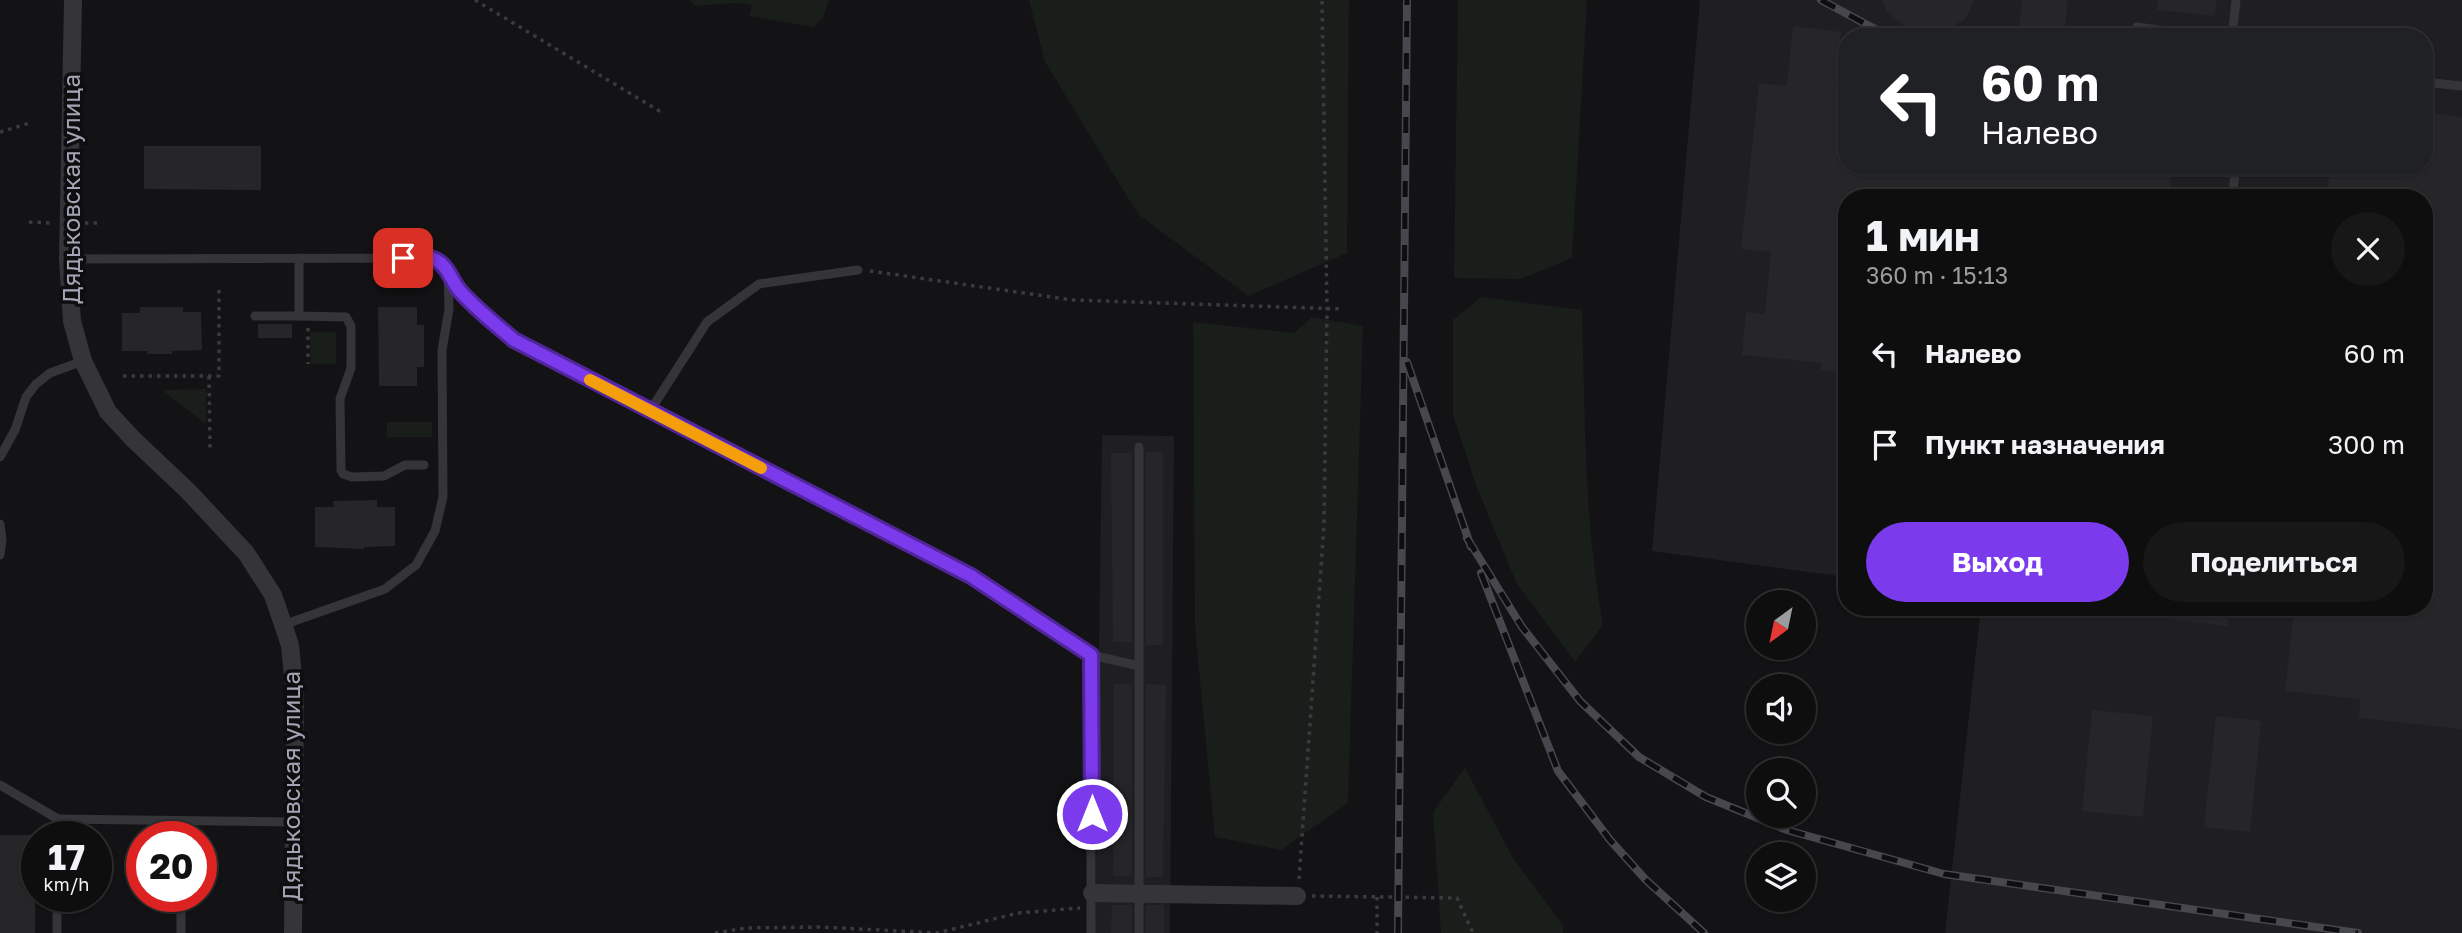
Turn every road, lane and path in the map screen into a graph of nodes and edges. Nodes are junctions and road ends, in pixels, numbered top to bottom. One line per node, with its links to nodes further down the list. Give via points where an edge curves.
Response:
1 (73, 0): 16 (street, Дядьковская улица)
2 (475, 0): 8 (path)
3 (1321, 0): 20 (path)
4 (2236, 0): 5 (lane)
5 (2233, 28)
6 (2433, 83): 7 (lane)
7 (2462, 86)
8 (661, 112)
9 (30, 123): 10 (path)
10 (0, 132)
11 (29, 222): 12 (path)
12 (58, 223)
13 (83, 223): 14 (path)
14 (101, 223)
15 (299, 258): 16 (lane); 18 (lane, via 429,258 444,266); 23 (lane)
16 (68, 259): 24 (street, Дядьковская улица, via 72,321)
17 (858, 270): 20 (path, via 1073,300); 28 (lane, via 759,284 707,322)
18 (449, 278): 28 (lane, via 514,340); 35 (lane, via 450,309 442,350 443,497 435,531 416,565 385,589)
19 (219, 286): 27 (path, via 219,376)
20 (1327, 309): 21 (path); 44 (path, via 1324,525)
21 (1343, 309)
22 (255, 316): 23 (lane)
23 (303, 316): 25 (path); 32 (lane, via 346,317 351,326 351,374 341,399 343,474 384,476 405,466)
24 (83, 361): 31 (lane, via 50,373 36,384); 35 (street, Дядьковская улица, via 108,412 246,553 273,595)
25 (308, 364)
26 (123, 376): 27 (path)
27 (209, 376): 30 (path)
28 (650, 411): 36 (lane, via 971,576)
29 (1139, 447): 37 (lane)
30 (210, 449)
31 (0, 457)
32 (424, 465)
33 (0, 524): 34 (lane)
34 (0, 555)
35 (283, 625): 42 (street, Дядьковская улица, via 290,645 295,696)
36 (1091, 655): 37 (lane); 46 (lane)
37 (1139, 666): 43 (lane)
38 (0, 785): 39 (lane)
39 (58, 820): 40 (lane)
40 (181, 821)
41 (217, 821): 42 (lane)
42 (294, 822): 51 (street, Дядьковская улица)
43 (1139, 894): 44 (street); 46 (street); 54 (lane)
44 (1297, 896): 45 (path)
45 (1377, 897): 55 (path); 56 (path, via 1457,898)
46 (1092, 900): 52 (path, via 937,933 821,928 746,928); 53 (lane)
47 (57, 912): 49 (lane)
48 (181, 912): 50 (lane)
49 (57, 933)
50 (181, 933)
51 (293, 933)
52 (715, 933)
53 (1091, 933)
54 (1139, 933)
55 (1377, 933)
56 (1473, 933)

